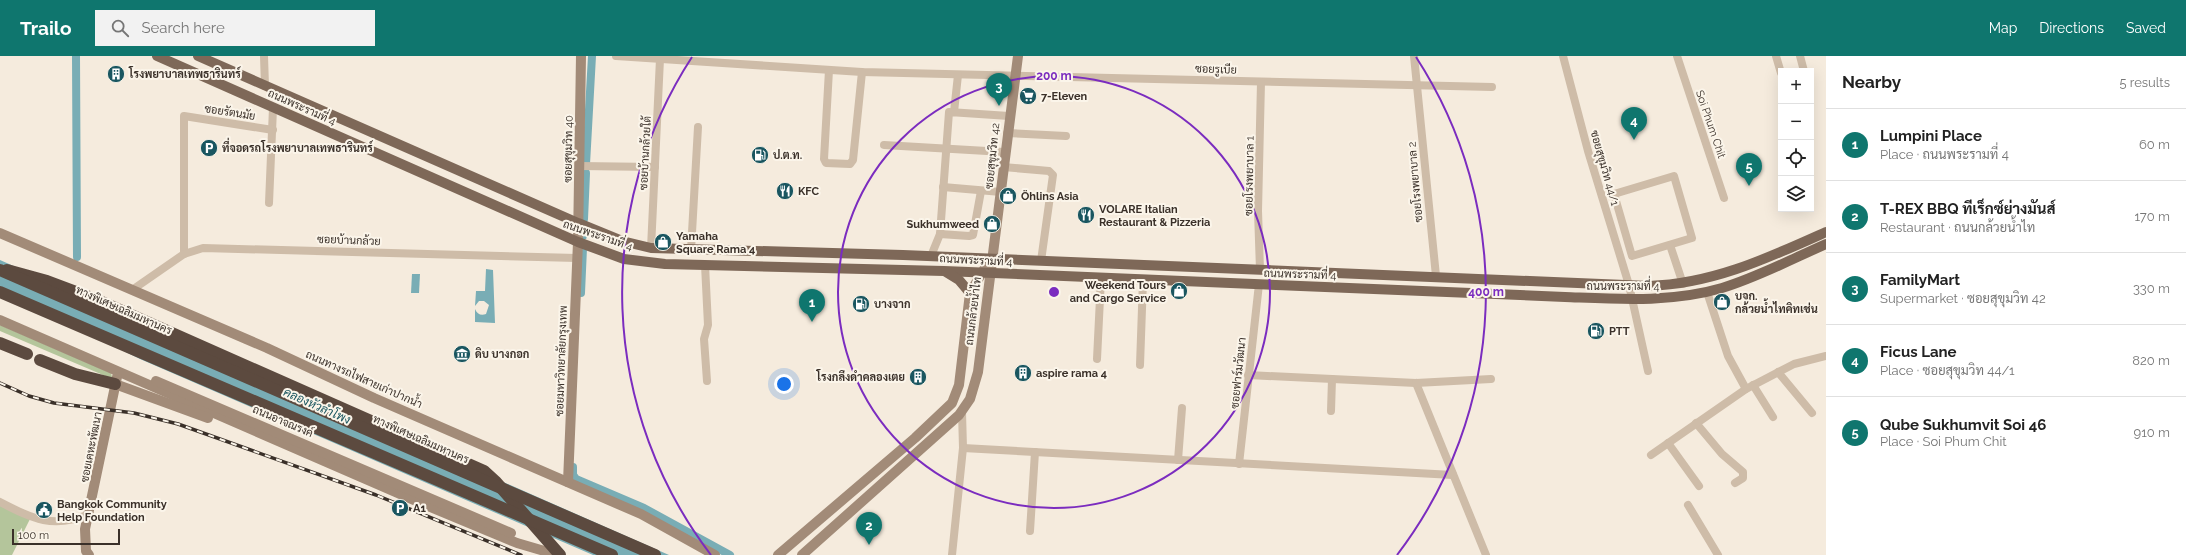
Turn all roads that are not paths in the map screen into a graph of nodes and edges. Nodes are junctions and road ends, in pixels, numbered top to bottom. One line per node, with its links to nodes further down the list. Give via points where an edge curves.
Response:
1 (157, 56): 23 (main road, ถนนพระรามที่ 4)
2 (198, 56): 21 (main road, ถนนพระรามที่ 4)
3 (264, 56): 21 (street)
4 (581, 56): 33 (main road, ซอยสุขุมวิท 40)
5 (616, 56): 12 (street, ซอยรูเบีย)
6 (1018, 56): 18 (main road, ซอยสุขุมวิท 42)
7 (1414, 56): 20 (street, ซอยโรงพยาบาล 2)
8 (1563, 56): 65 (street, ซอยสุขุมวิท 44/1, via 1588,151)
9 (1677, 56): 39 (street, Soi Phum Chit)
10 (1776, 56): 13 (street)
11 (1800, 56): 14 (street)
12 (660, 59): 15 (street, ซอยรูเบีย); 34 (street, ซอยบ้านกล้วยใต้)
13 (1780, 68)
14 (1803, 68)
15 (829, 70): 16 (street, ซอยรูเบีย); 16 (street, via 824,159 826,163 852,163)
16 (862, 72): 17 (street, ซอยรูเบีย)
17 (958, 75): 18 (street, ซอยรูเบีย); 24 (street)
18 (1015, 76): 19 (street, ซอยรูเบีย); 25 (main road, ซอยสุขุมวิท 42)
19 (1262, 82): 20 (street, ซอยรูเบีย); 58 (street, ซอยโรงพยาบาล 1, via 1258,211)
20 (1417, 85): 22 (street, ซอยรูเบีย); 60 (street, ซอยโรงพยาบาล 2)
21 (266, 86): 23 (main road); 41 (main road, ถนนพระรามที่ 4)
22 (1492, 87)
23 (273, 108): 27 (street); 45 (main road, ถนนพระรามที่ 4)
24 (954, 112): 25 (street); 31 (street, via 949,112)
25 (1009, 116): 28 (main road, ซอยสุขุมวิท 42)
26 (698, 127): 49 (street)
27 (273, 130): 40 (street); 50 (street, ซอยรัตนมัย, via 184,116)
28 (1007, 133): 29 (street); 32 (main road, ซอยสุขุมวิท 42)
29 (1066, 136)
30 (884, 145): 31 (street)
31 (948, 148): 32 (street); 36 (street)
32 (1004, 152): 35 (main road, ซอยสุขุมวิท 42)
33 (580, 166): 34 (street); 41 (main road, ซอยสุขุมวิท 40)
34 (655, 166): 48 (street, ซอยบ้านกล้วยใต้)
35 (1003, 167): 38 (main road, ซอยสุขุมวิท 42); 54 (street, via 1052,173)
36 (944, 187): 37 (street); 44 (street)
37 (981, 190): 38 (street); 44 (street, via 973,234)
38 (1001, 192): 53 (main road, ซอยสุขุมวิท 42)
39 (1724, 198)
40 (269, 203)
41 (578, 223): 45 (main road, ซอยสุขุมวิท 40); 48 (main road, ถนนพระรามที่ 4, via 622,241)
42 (1826, 232): 64 (main road, ถนนพระรามที่ 4, via 1731,272)
43 (0, 233): 66 (main road, ถนนทางรถไฟสายเก่าปากน้ำ)
44 (940, 234): 51 (street)
45 (578, 242): 52 (main road, ซอยมหาวิทยาลัยกรุงเทพ); 55 (main road, ถนนพระรามที่ 4, via 624,259)
46 (1826, 244): 69 (main road, ถนนพระรามที่ 4, via 1737,283)
47 (1670, 245): 47 (street, via 1632,256 1614,194 1674,176 1692,238); 64 (street)
48 (651, 248): 49 (main road, ถนนพระรามที่ 4)
49 (691, 250): 51 (main road, ถนนพระรามที่ 4)
50 (184, 254): 52 (street, ซอยบ้านกล้วย, via 203,248 222,248); 66 (street, ซอยบ้านกล้วย)
51 (931, 256): 53 (main road, ถนนพระรามที่ 4)
52 (577, 258): 103 (main road, ซอยมหาวิทยาลัยกรุงเทพ)
53 (992, 259): 54 (main road, ถนนพระรามที่ 4); 59 (main road, ถนนกล้วยน้ำไท)
54 (1041, 261): 58 (main road, ถนนพระรามที่ 4)
55 (705, 265): 57 (main road, ถนนพระรามที่ 4); 85 (street, via 708,325 704,339)
56 (0, 269): 111 (highway, via 25,274 95,299 484,471 547,540); 113 (highway, ทางพิเศษเฉลิมมหานคร, bridge)
57 (944, 270): 59 (main road, ถนนพระรามที่ 4); 68 (main road)
58 (1260, 270): 60 (main road, ถนนพระรามที่ 4); 63 (main road)
59 (985, 273): 61 (main road, ถนนพระรามที่ 4); 68 (main road, ถนนกล้วยน้ำไท); 92 (main road, ถนนกล้วยน้ำไท, via 978,372 970,399)
60 (1436, 276): 65 (main road, ถนนพระรามที่ 4)
61 (1101, 278): 62 (main road, ถนนพระรามที่ 4); 76 (street)
62 (1143, 280): 63 (main road, ถนนพระรามที่ 4); 78 (street)
63 (1259, 284): 70 (main road, ถนนพระรามที่ 4); 82 (street, ซอยฟาร์มวัฒนา)
64 (1683, 284): 65 (main road, ถนนพระรามที่ 4)
65 (1629, 286): 70 (street, ซอยสุขุมวิท 44/1)
66 (132, 290): 103 (main road, ถนนทางรถไฟสายเก่าปากน้ำ)
67 (0, 292): 112 (highway, bridge)
68 (970, 292): 89 (main road, ถนนกล้วยน้ำไท, via 960,385)
69 (1707, 292): 70 (main road, ถนนพระรามที่ 4, via 1672,298); 88 (street, via 1728,356)
70 (1632, 299): 79 (street, ซอยสุขุมวิท 44/1)
71 (0, 313): 81 (main road, ถนนอาจณรงค์)
72 (0, 320): 81 (main road, ถนนอาจณรงค์)
73 (0, 343): 74 (highway)
74 (27, 354)
75 (1826, 356): 80 (street, via 1794,364)
76 (1097, 359)
77 (40, 360): 81 (highway, via 75,374)
78 (1140, 365)
79 (1648, 371)
80 (1778, 372): 87 (street); 93 (street)
81 (118, 374): 108 (main road, ซอยเคหะพัฒนา); 111 (main road, ถนนอาจณรงค์, via 247,419); 111 (main road, ถนนอาจณรงค์, via 240,430 277,441 510,540)
82 (1248, 375): 83 (street); 101 (street, ซอยฟาร์มวัฒนา)
83 (1332, 379): 86 (street); 91 (street)
84 (1491, 379): 86 (street)
85 (708, 381)
86 (1416, 383): 102 (street)
87 (1753, 385): 88 (street); 94 (street)
88 (1746, 389): 95 (street)
89 (952, 403): 92 (main road); 115 (main road, ถนนกล้วยน้ำไท, via 915,438)
90 (1182, 408): 100 (street)
91 (1331, 411)
92 (962, 412): 97 (street); 116 (main road, ถนนกล้วยน้ำไท)
93 (1812, 413)
94 (1773, 417)
95 (1696, 423): 96 (street); 104 (street, via 1722,454 1742,472 1742,478)
96 (1668, 443): 99 (street); 105 (street)
97 (963, 448): 98 (street); 117 (street)
98 (1035, 452): 100 (street); 109 (street)
99 (1651, 455)
100 (1178, 460): 101 (street)
101 (1239, 464): 102 (street)
102 (1453, 475): 118 (street)
103 (568, 482): 114 (main road, ถนนทางรถไฟสายเก่าปากน้ำ, via 641,514)
104 (1735, 483)
105 (1699, 486)
106 (0, 502): 108 (street, via 30,517 48,522 64,522)
107 (1688, 505): 119 (street)
108 (90, 514): 110 (main road, ซอยเคหะพัฒนา, via 85,529)
109 (1030, 531)
110 (88, 555)
111 (557, 555)
112 (612, 555)
113 (655, 555)
114 (715, 555)
115 (778, 555)
116 (802, 555)
117 (952, 555)
118 (1486, 555)
119 (1718, 555)

